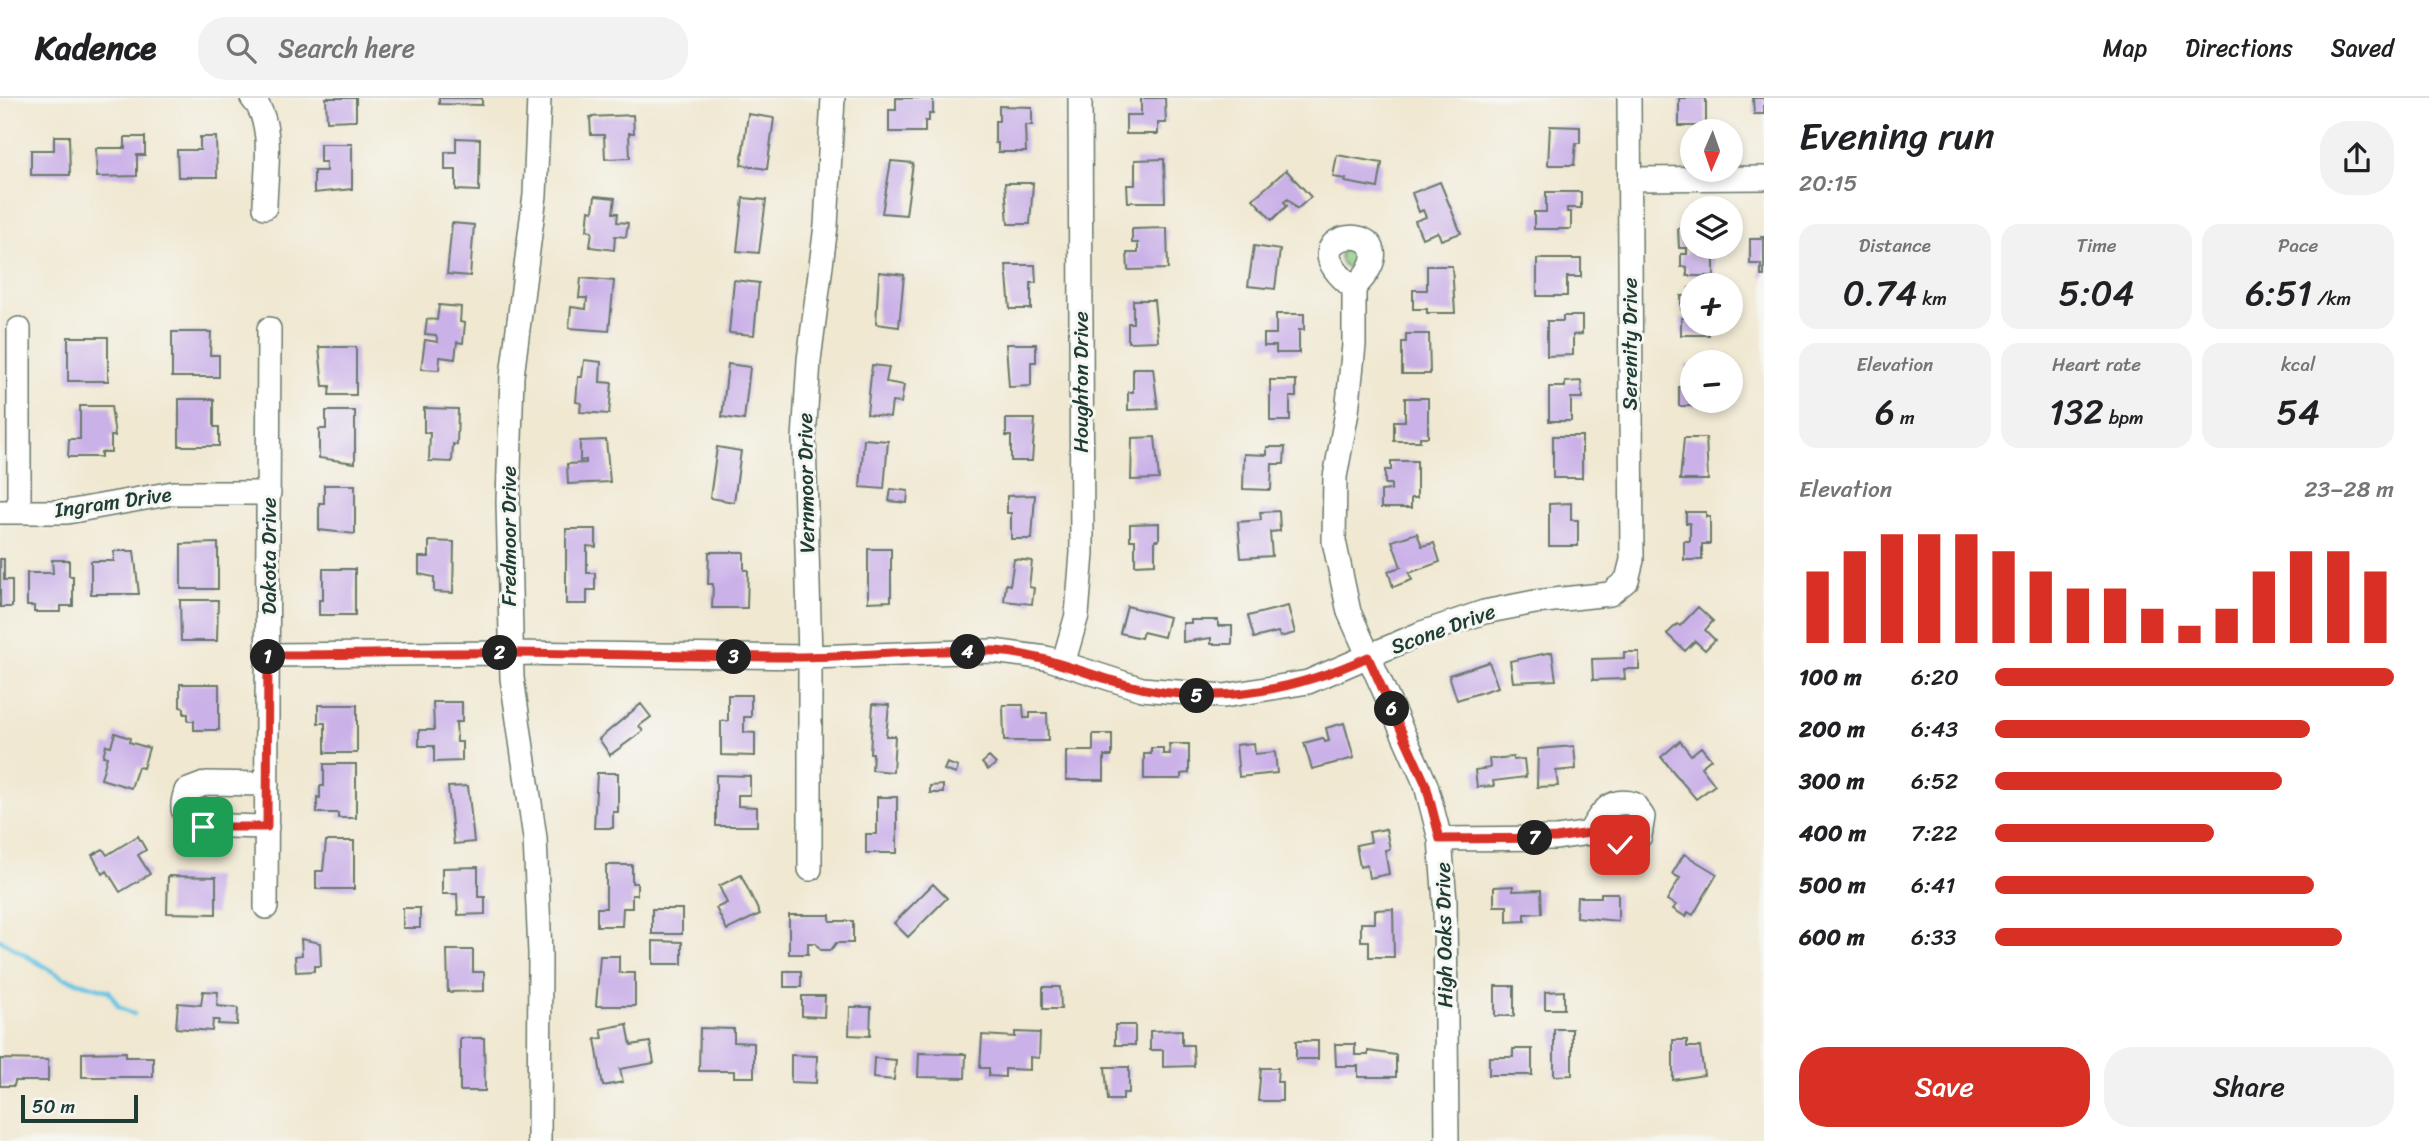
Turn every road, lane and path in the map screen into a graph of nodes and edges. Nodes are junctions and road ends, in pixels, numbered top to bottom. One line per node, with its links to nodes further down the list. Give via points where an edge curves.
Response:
1 (253, 98): 8 (street, via 266,130)
2 (539, 98): 15 (street, Fredmoor Drive, via 535,195 510,411)
3 (833, 98): 17 (street, Vernmoor Drive, via 825,239 804,439)
4 (1080, 98): 19 (street, Houghton Drive, via 1082,553 1077,615)
5 (1629, 98): 7 (street, Serenity Drive)
6 (1764, 178): 7 (street)
7 (1629, 179): 14 (street, Serenity Drive, via 1632,559 1627,580)
8 (265, 207)
9 (1354, 288): 18 (street, High Oaks Drive, via 1353,358 1332,519 1342,586)
10 (19, 329): 13 (street)
11 (269, 329): 12 (street, Dakota Drive)
12 (269, 493): 13 (street, Ingram Drive, via 173,493 67,512); 16 (street, Dakota Drive)
13 (10, 512)
14 (1620, 587): 18 (street, Scone Drive, via 1597,597 1484,612)
15 (511, 653): 16 (street, Scone Drive); 17 (street, Scone Drive); 26 (street, Fredmoor Drive, via 535,838 540,953)
16 (268, 655): 20 (street, Dakota Drive)
17 (810, 657): 19 (street, Scone Drive, via 993,651); 24 (street, Vernmoor Drive)
18 (1368, 657): 19 (street, Scone Drive, via 1308,682 1224,696 1142,689); 23 (street, High Oaks Drive, via 1426,785)
19 (1063, 664)
20 (267, 784): 21 (street, Dakota Drive); 21 (street, via 198,784 186,790 182,807 193,825)
21 (267, 827): 25 (street, Dakota Drive)
22 (1589, 833): 23 (street, via 1556,838)
23 (1440, 839): 27 (street, High Oaks Drive, via 1446,902)
24 (810, 869)
25 (266, 907)
26 (538, 1141)
27 (1447, 1141)

